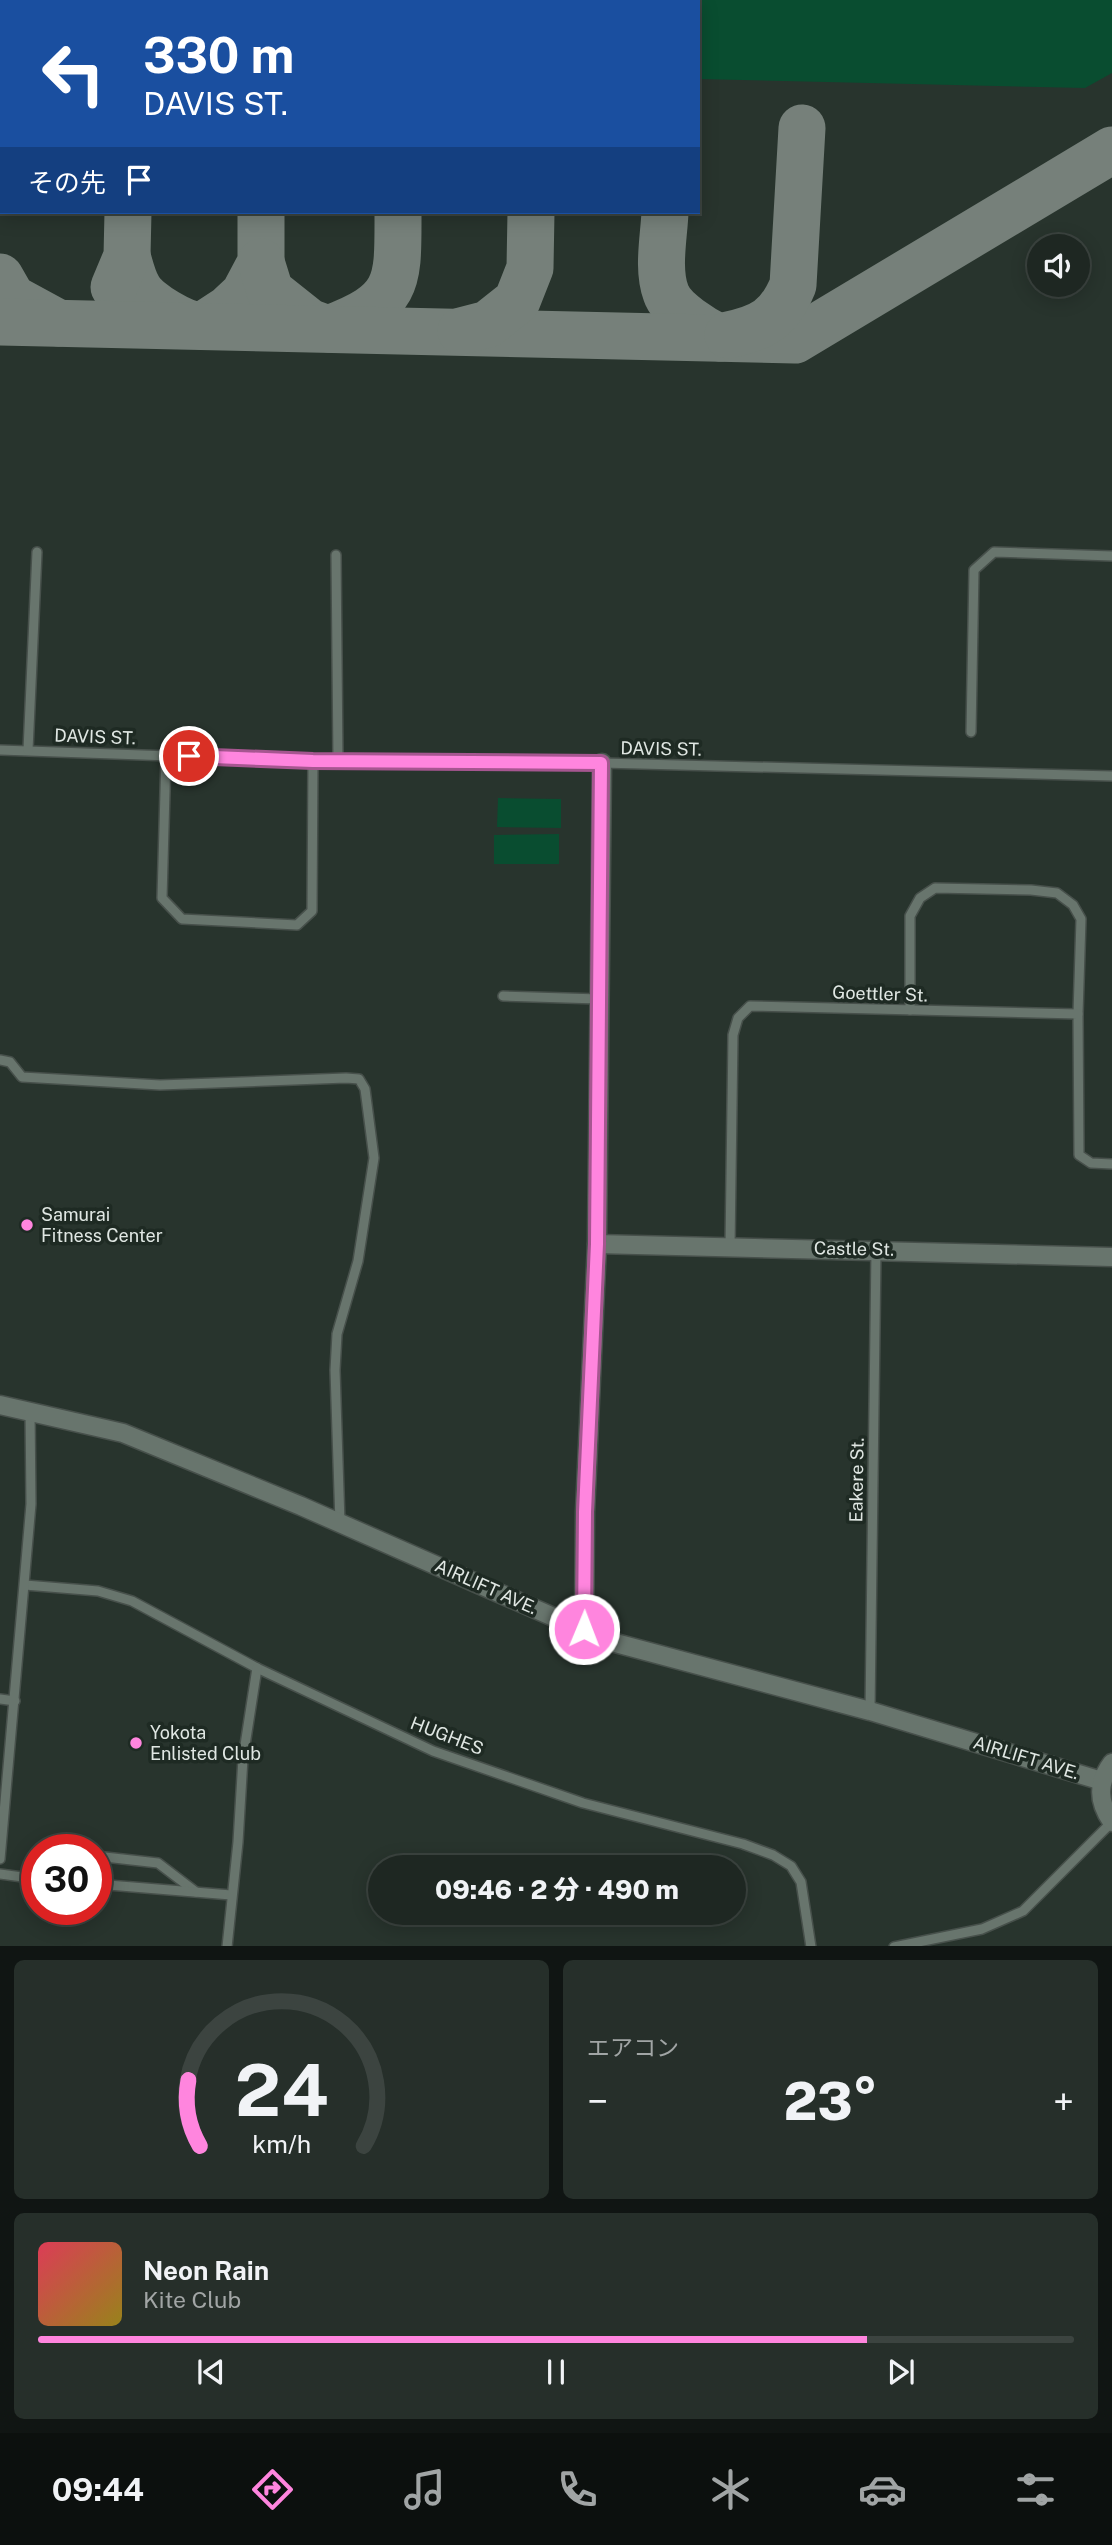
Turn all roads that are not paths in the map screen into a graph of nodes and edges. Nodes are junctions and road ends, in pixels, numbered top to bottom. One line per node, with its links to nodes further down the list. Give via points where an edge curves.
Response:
1 (37, 552): 6 (lane)
2 (336, 555): 8 (lane)
3 (1112, 556): 4 (lane, via 994,552 974,570)
4 (971, 732)
5 (0, 750): 6 (lane, DAVIS ST.)
6 (28, 750): 7 (lane, DAVIS ST.)
7 (166, 755): 9 (lane, DAVIS ST.); 9 (lane, via 162,898 182,919 297,925 312,911)
8 (338, 760): 9 (lane, DAVIS ST.); 10 (lane, DAVIS ST.)
9 (313, 761)
10 (601, 763): 11 (lane, DAVIS ST.); 13 (street)
11 (1112, 776)
12 (503, 996): 13 (lane)
13 (599, 999): 18 (street)
14 (910, 1010): 15 (lane, Goettler St.); 15 (lane, via 911,916 920,898 935,888 1057,893 1073,905 1081,919); 19 (lane, Goettler St., via 751,1006 738,1018 733,1035)
15 (1078, 1014): 17 (lane, via 1079,1155 1091,1163)
16 (0, 1060): 24 (lane, via 10,1062 22,1077 146,1084 359,1079 365,1089 374,1158 358,1261 337,1334)
17 (1112, 1164)
18 (597, 1244): 19 (street, Castle St.); 26 (street)
19 (730, 1246): 20 (street, Castle St.)
20 (876, 1249): 21 (street, Castle St.); 30 (lane, Eakere St.)
21 (1112, 1257)
22 (0, 1405): 23 (street, AIRLIFT AVE.)
23 (30, 1411): 24 (street, AIRLIFT AVE., via 123,1433); 25 (lane, via 31,1504)
24 (340, 1523): 26 (street, AIRLIFT AVE.)
25 (25, 1585): 27 (lane, HUGHES, via 98,1591 132,1601); 29 (lane)
26 (584, 1629): 30 (street, AIRLIFT AVE., via 608,1641)
27 (257, 1668): 40 (lane, via 243,1758); 42 (lane, HUGHES, via 433,1751 583,1803 773,1855 791,1866 800,1882)
28 (0, 1699): 29 (lane)
29 (15, 1701): 35 (lane)
30 (870, 1711): 32 (street, AIRLIFT AVE.)
31 (1112, 1763): 32 (street, AIRLIFT AVE.)
32 (1102, 1781): 33 (street, AIRLIFT AVE., via 1101,1802)
33 (1112, 1822): 43 (lane, via 1023,1911 982,1929)
34 (112, 1858): 39 (lane, via 158,1863)
35 (0, 1859)
36 (0, 1874): 37 (lane)
37 (21, 1877)
38 (112, 1885): 39 (lane)
39 (197, 1892): 40 (lane)
40 (231, 1895): 41 (lane)
41 (227, 1946)
42 (811, 1946)
43 (899, 1946)

